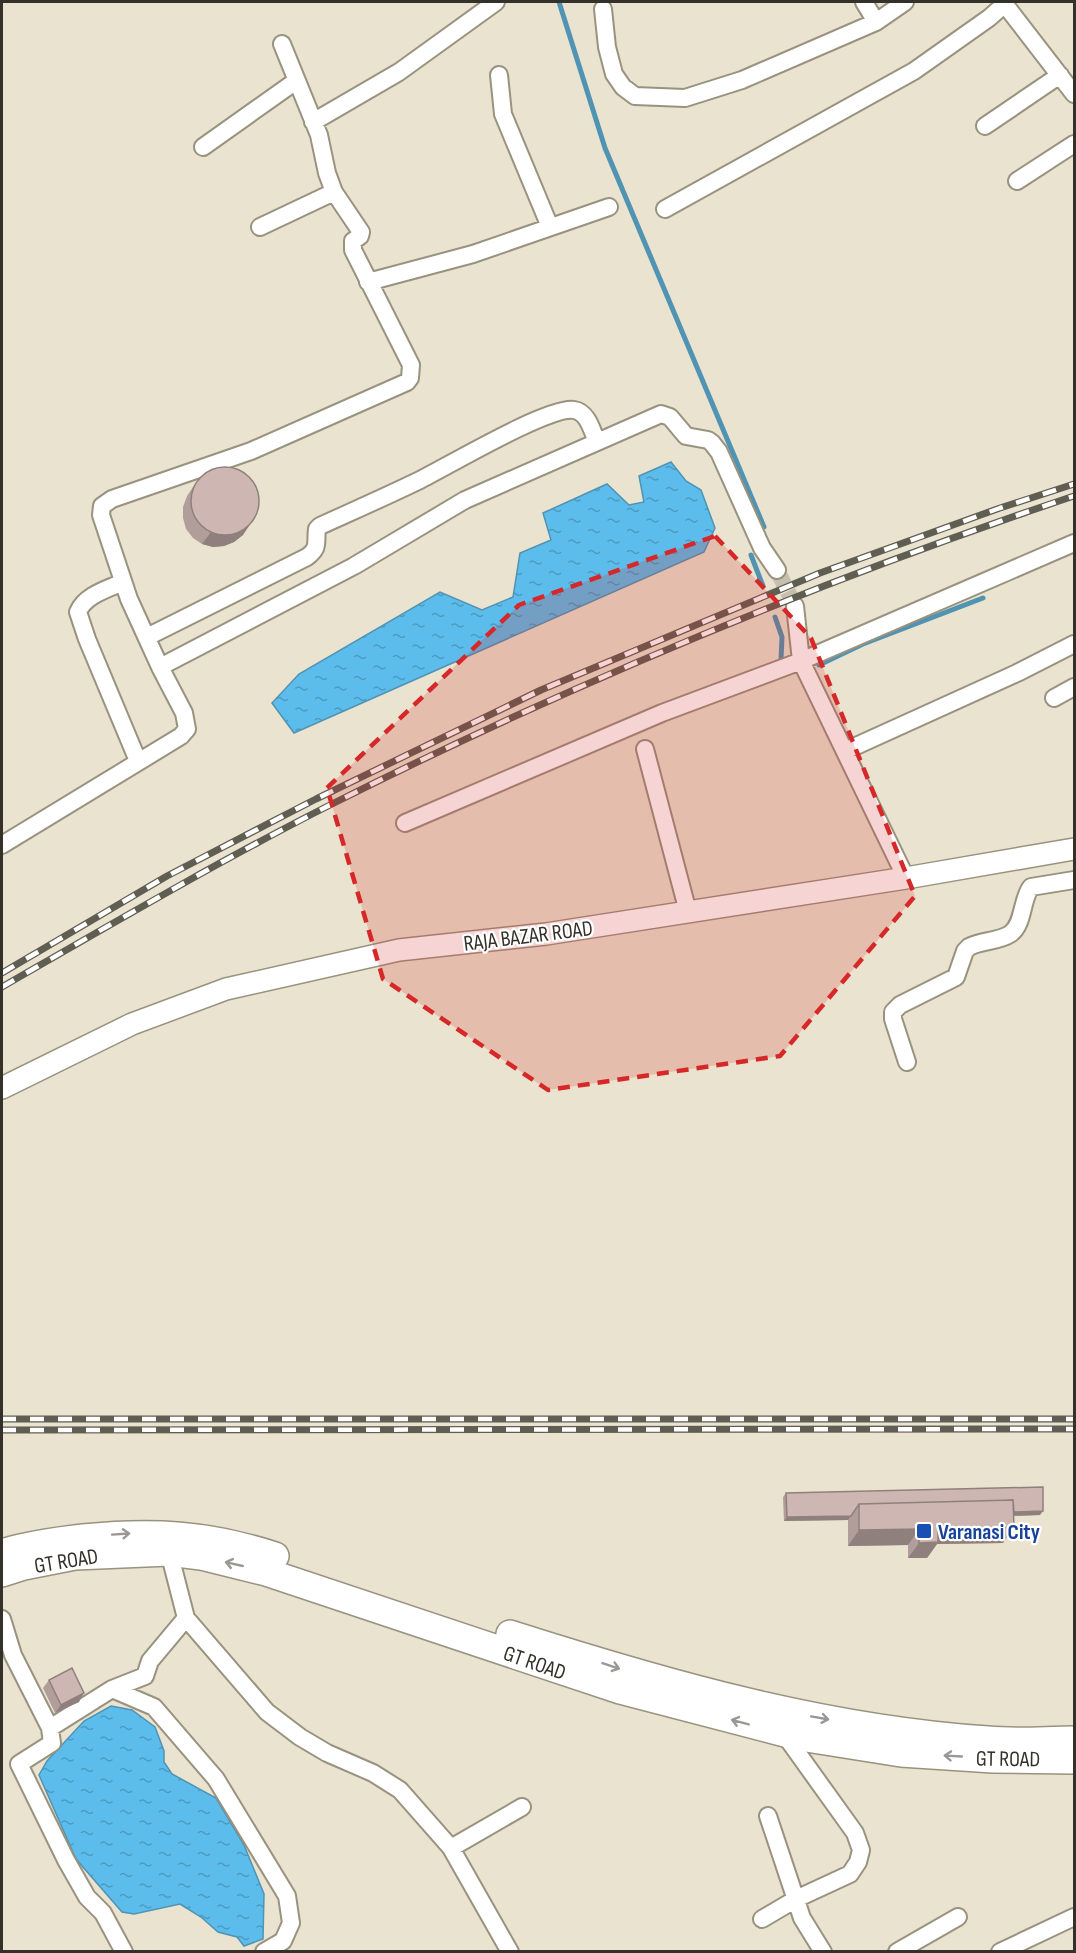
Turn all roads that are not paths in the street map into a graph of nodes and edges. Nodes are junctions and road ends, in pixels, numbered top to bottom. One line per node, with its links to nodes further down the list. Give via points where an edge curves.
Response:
1 (496, 2): 12 (street, via 399,72)
2 (864, 2): 6 (street)
3 (905, 2): 6 (street)
4 (1004, 3): 9 (street); 19 (street, via 915,71)
5 (603, 9): 6 (street, via 614,74 635,96 649,98 685,98 742,80)
6 (876, 22)
7 (282, 44): 10 (street)
8 (499, 75): 21 (street, via 503,114)
9 (1060, 75): 11 (street); 13 (street)
10 (296, 81): 12 (street); 15 (street)
11 (1074, 94)
12 (314, 122): 17 (street)
13 (985, 126)
14 (1074, 144): 16 (street)
15 (203, 147)
16 (1017, 181)
17 (334, 192): 20 (street); 22 (street, via 361,232 353,241 352,250)
18 (609, 207): 21 (street)
19 (664, 210)
20 (260, 226)
21 (550, 227): 22 (street, via 473,254)
22 (368, 282): 26 (street, via 411,366 407,382 251,451 112,499 102,506 100,515)
23 (597, 442): 25 (street, via 661,414 670,417 686,436 708,440 719,452 762,548); 28 (street, via 581,412 572,409 547,416 320,526 317,547 307,557); 31 (street, via 465,500 354,566)
24 (1074, 543): 30 (street)
25 (777, 570)
26 (123, 582): 28 (street); 36 (street, via 89,598 78,612)
27 (795, 606): 30 (street)
28 (147, 637): 31 (street)
29 (1074, 644): 35 (street)
30 (801, 661): 35 (street); 37 (street, via 662,714)
31 (160, 667): 36 (street, via 184,713 187,729)
32 (1074, 687): 33 (street)
33 (1054, 698)
34 (645, 749): 42 (street)
35 (845, 751): 40 (street)
36 (138, 761): 38 (street)
37 (405, 823)
38 (2, 844)
39 (1074, 849): 40 (street, RAJA BAZAR ROAD)
40 (906, 878): 42 (street, RAJA BAZAR ROAD)
41 (1074, 880): 43 (street, via 1031,887 1016,928 1010,934 969,947 956,976 893,1012)
42 (688, 912): 44 (street, RAJA BAZAR ROAD, via 546,934 399,950 226,989 132,1024)
43 (907, 1062)
44 (2, 1088)
45 (170, 1543): 46 (highway, GT ROAD, one-way to 45, via 126,1533); 47 (highway, GT ROAD, via 75,1556); 48 (street); 52 (highway, GT ROAD, one-way to 45, via 620,1690); 53 (highway, GT ROAD, one-way to 53, via 220,1541 263,1552 626,1671 802,1715 990,1741)
46 (2, 1553)
47 (2, 1573)
48 (186, 1618): 50 (street, via 150,1661 145,1676); 57 (street, via 267,1712 327,1753 400,1790)
49 (2, 1619): 51 (street, via 13,1655)
50 (112, 1689): 51 (street); 63 (street, via 154,1707 216,1779 287,1896 291,1923 283,1941)
51 (50, 1728): 62 (street, via 52,1743 19,1764 66,1860 87,1896 103,1913)
52 (784, 1733): 54 (highway, GT ROAD, one-way to 52, via 900,1753); 58 (street, via 855,1833 861,1850 850,1874)
53 (1074, 1740)
54 (1074, 1760)
55 (522, 1807): 57 (street)
56 (768, 1816): 58 (street)
57 (450, 1848): 64 (street)
58 (796, 1899): 61 (street); 65 (street, via 802,1918)
59 (958, 1917): 66 (street)
60 (1074, 1917): 67 (street)
61 (762, 1919)
62 (124, 1952)
63 (264, 1952)
64 (510, 1952)
65 (823, 1952)
66 (897, 1952)
67 (1000, 1952)

